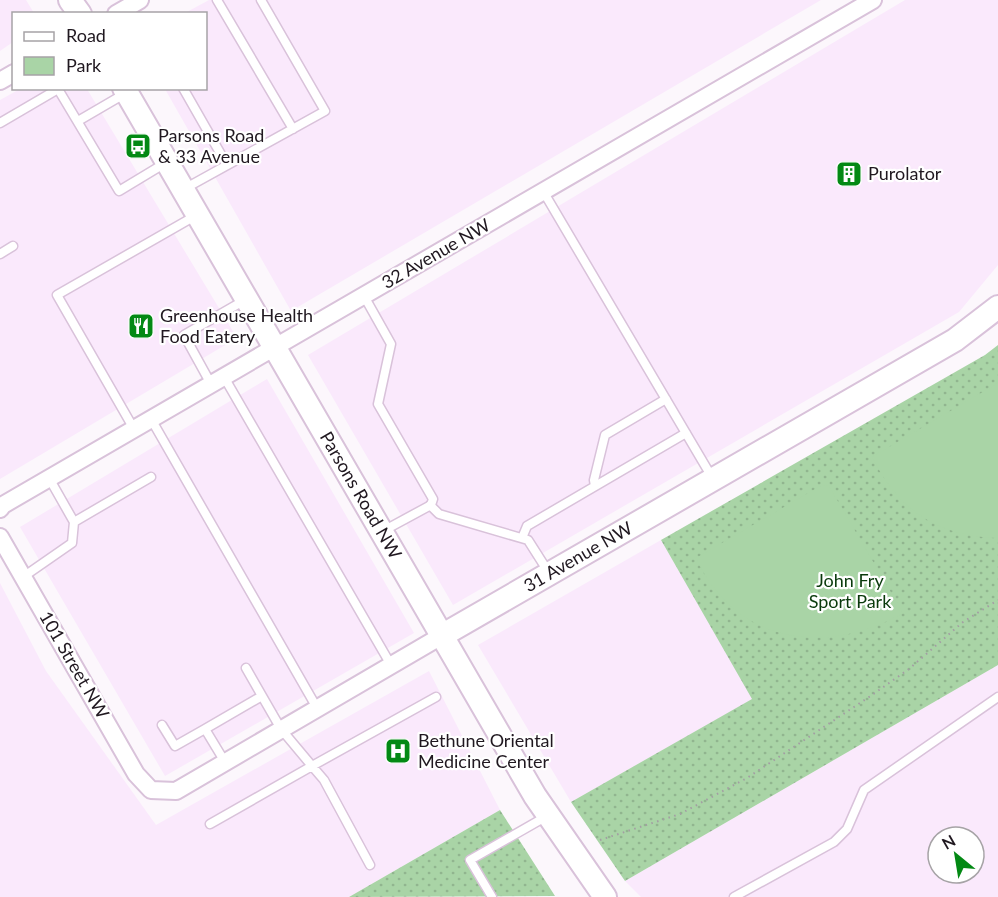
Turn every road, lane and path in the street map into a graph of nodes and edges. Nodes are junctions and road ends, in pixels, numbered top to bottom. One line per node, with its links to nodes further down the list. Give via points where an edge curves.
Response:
1 (70, 0): 6 (main road)
2 (217, 0): 14 (lane)
3 (261, 0): 14 (lane, via 325,111)
4 (873, 0): 18 (street, 32 Avenue NW)
5 (138, 6): 7 (street)
6 (79, 12)
7 (122, 12)
8 (56, 90): 13 (lane)
9 (59, 90): 12 (lane)
10 (184, 90): 16 (lane)
11 (125, 91): 12 (lane); 15 (main road, Parsons Road NW)
12 (78, 122): 15 (lane, via 119,191)
13 (0, 123)
14 (293, 129): 16 (lane)
15 (168, 162): 17 (main road, Parsons Road NW)
16 (227, 165): 17 (lane)
17 (184, 189): 19 (main road, Parsons Road NW)
18 (543, 191): 22 (street, 32 Avenue NW); 27 (lane)
19 (198, 214): 23 (main road, Parsons Road NW); 29 (lane, via 57,295)
20 (13, 246): 21 (lane)
21 (0, 254)
22 (364, 296): 25 (street, 32 Avenue NW); 35 (lane, via 391,344 378,404 431,495)
23 (248, 298): 25 (main road, Parsons Road NW); 26 (lane, via 184,335)
24 (998, 307): 33 (main road, 31 Avenue NW, via 955,340)
25 (276, 347): 26 (street, 32 Avenue NW); 38 (main road, Parsons Road NW)
26 (218, 380): 28 (street, 32 Avenue NW); 45 (lane)
27 (666, 399): 30 (lane); 34 (lane, via 605,435)
28 (151, 419): 29 (street, 32 Avenue NW); 50 (lane)
29 (134, 429): 32 (street, 32 Avenue NW)
30 (686, 433): 33 (lane); 34 (lane)
31 (151, 477): 37 (lane)
32 (49, 478): 36 (street, 32 Avenue NW); 37 (lane)
33 (713, 479): 41 (main road, 31 Avenue NW)
34 (595, 486): 40 (lane, via 527,526)
35 (430, 505): 38 (lane); 40 (lane, via 439,514)
36 (0, 509)
37 (74, 522): 42 (lane, via 72,543)
38 (383, 532): 44 (main road, Parsons Road NW)
39 (0, 537): 42 (street, 101 Street NW)
40 (522, 538): 41 (lane, via 532,543)
41 (550, 573): 44 (main road, 31 Avenue NW)
42 (23, 577): 56 (street, 101 Street NW, via 136,774)
43 (998, 600): 59 (path, via 963,622 872,695 747,778 680,814)
44 (443, 635): 45 (street, 31 Avenue NW); 57 (main road, Parsons Road NW)
45 (391, 665): 50 (street, 31 Avenue NW)
46 (246, 668): 47 (lane)
47 (262, 696): 52 (lane); 53 (lane)
48 (436, 697): 55 (lane)
49 (998, 697): 63 (lane, via 864,790 847,829 834,842)
50 (317, 708): 53 (street, 31 Avenue NW)
51 (162, 725): 52 (lane, via 175,746)
52 (205, 729): 54 (lane)
53 (281, 729): 54 (street, 31 Avenue NW); 55 (lane)
54 (225, 762): 56 (street, 31 Avenue NW, via 176,791)
55 (312, 766): 58 (lane); 60 (lane, via 324,780)
56 (151, 790)
57 (548, 816): 61 (lane, via 470,860); 62 (main road, Parsons Road NW)
58 (210, 824)
59 (600, 840)
60 (370, 865)
61 (492, 897)
62 (605, 897)
63 (734, 897)

